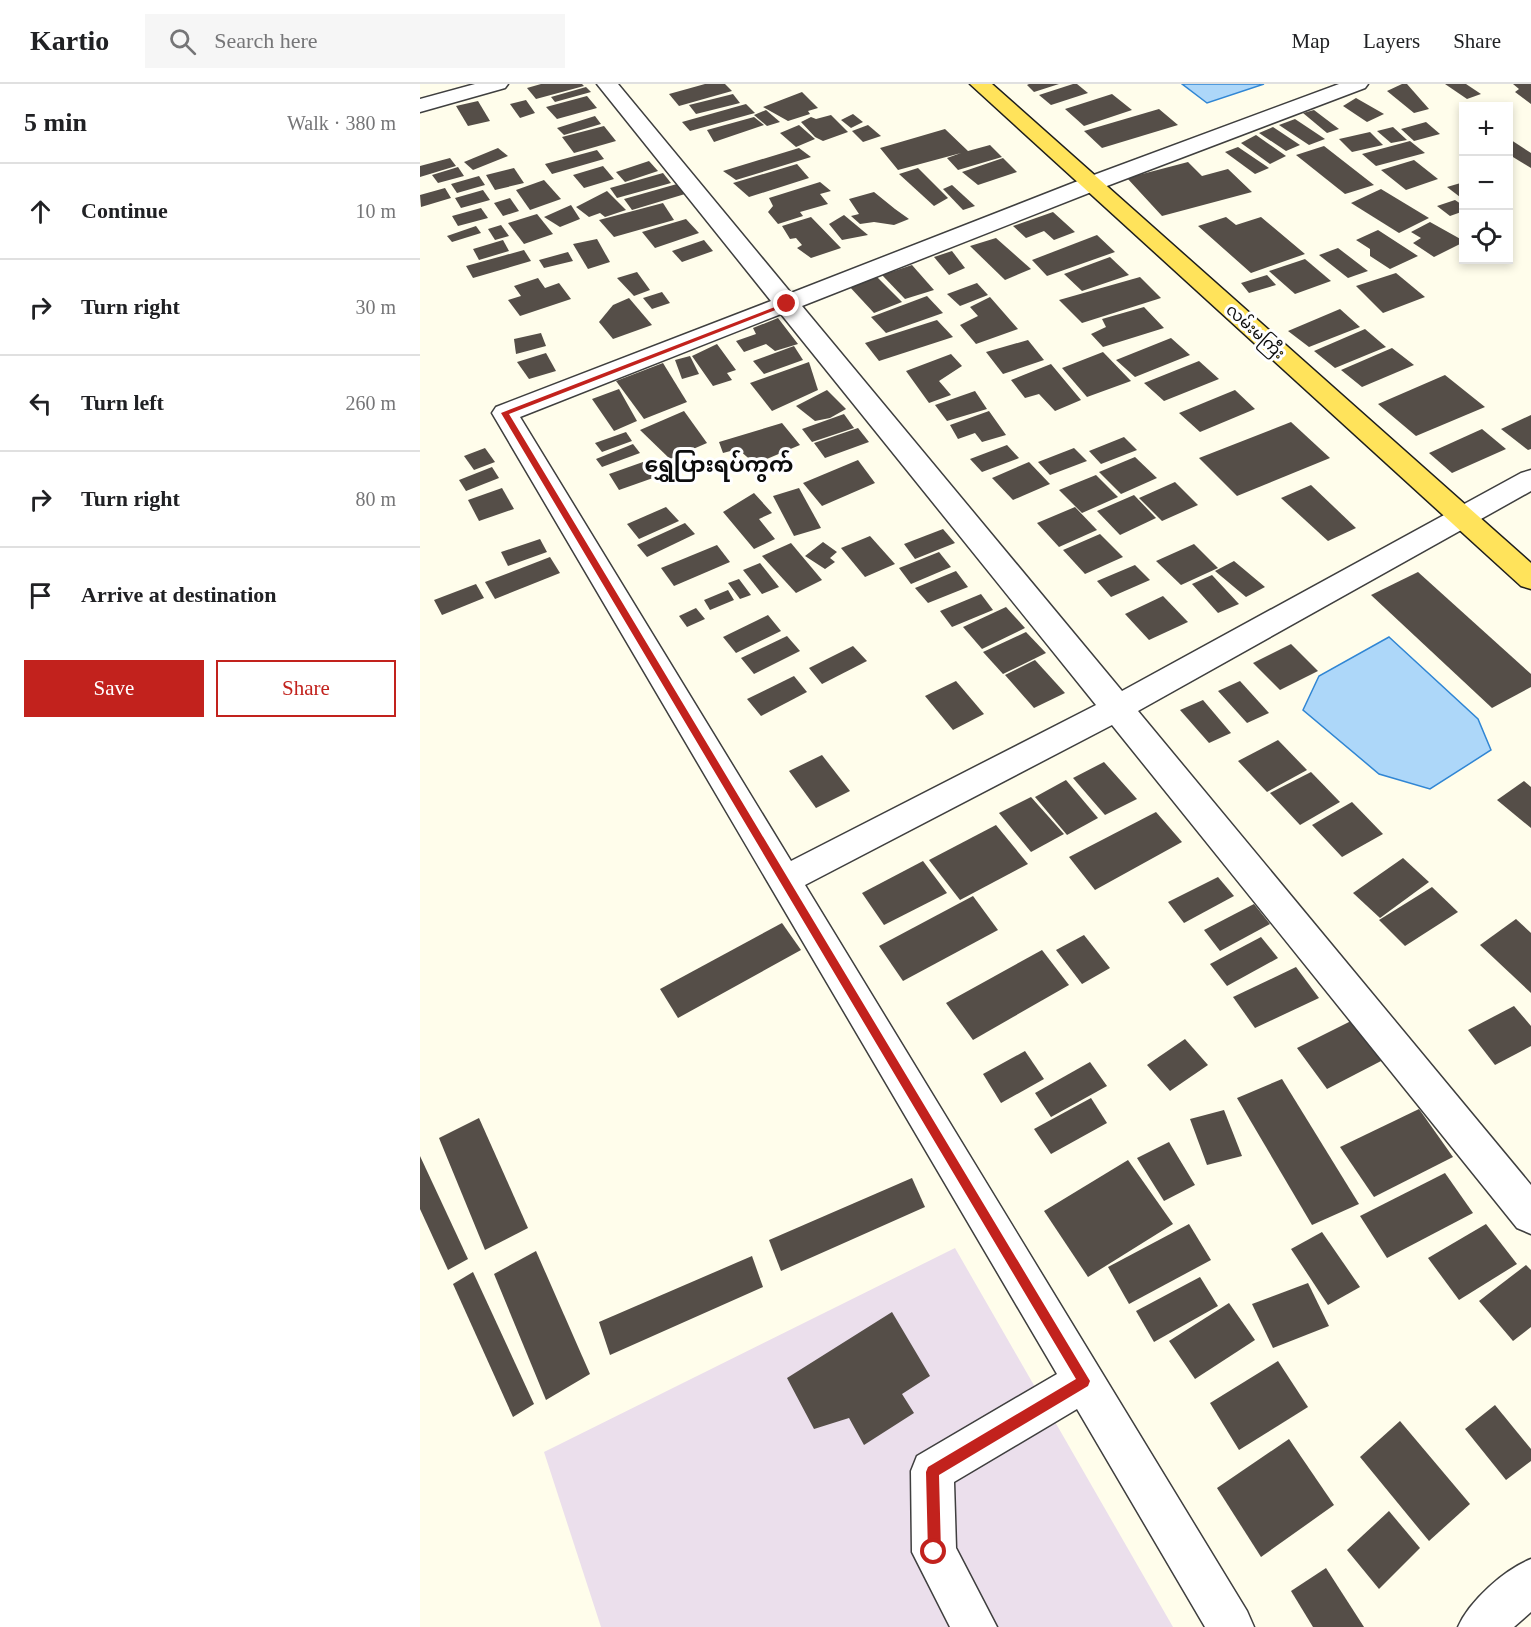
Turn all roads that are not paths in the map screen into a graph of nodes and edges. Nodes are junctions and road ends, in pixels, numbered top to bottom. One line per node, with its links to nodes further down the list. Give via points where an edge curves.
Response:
1 (498, 84): 5 (street)
2 (607, 84): 7 (street)
3 (981, 84): 6 (main road, လမ်းမကြီး)
4 (1358, 84): 6 (street)
5 (420, 106)
6 (1091, 184): 7 (street); 9 (main road, လမ်းမကြီး)
7 (787, 304): 11 (street); 12 (street, via 505,413)
8 (1531, 479): 9 (street)
9 (1463, 518): 10 (main road, လမ်းမကြီး); 11 (street)
10 (1531, 579)
11 (1117, 708): 12 (street); 13 (street)
12 (784, 880): 14 (street)
13 (1531, 1215)
14 (1084, 1381): 16 (street, via 932,1472 934,1552); 17 (street)
15 (1531, 1581): 18 (street)
16 (974, 1627)
17 (1230, 1627)
18 (1481, 1627)

